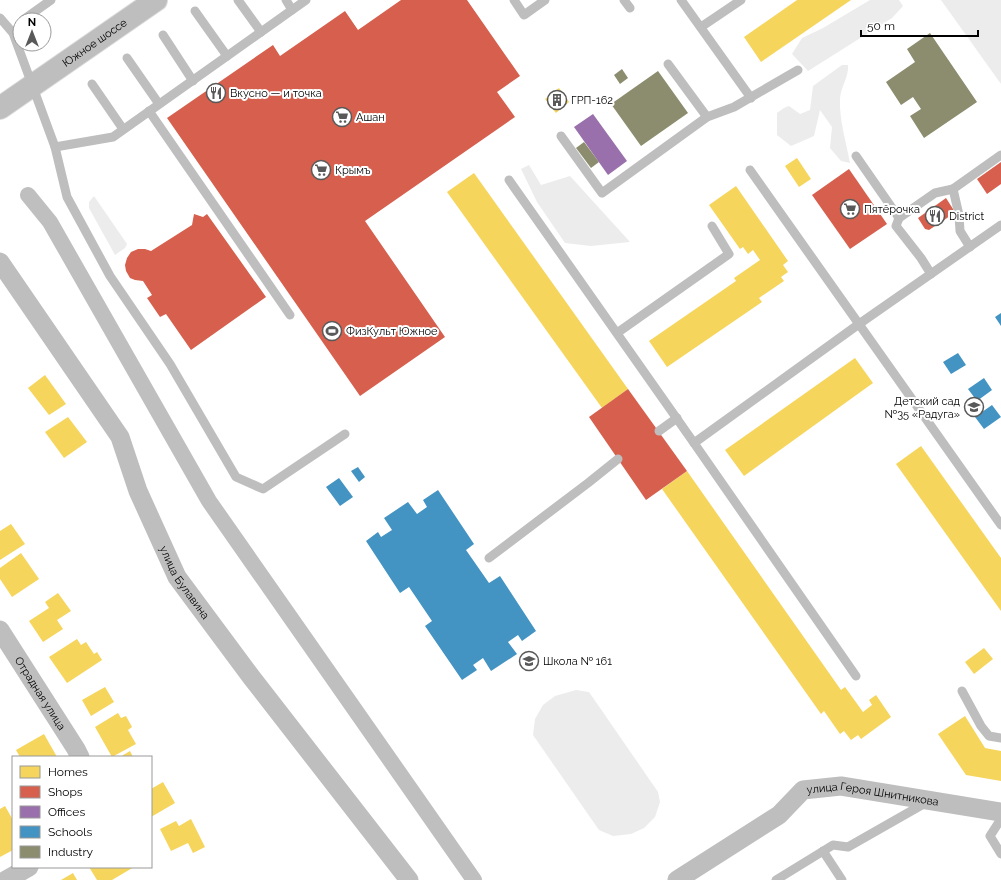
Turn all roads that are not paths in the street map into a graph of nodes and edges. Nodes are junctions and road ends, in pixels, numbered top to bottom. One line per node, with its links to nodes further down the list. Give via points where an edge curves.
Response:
1 (51, 0): 12 (lane)
2 (156, 0): 25 (main road, Южное шоссе)
3 (238, 0): 16 (lane)
4 (286, 0): 10 (lane)
5 (306, 0): 10 (lane)
6 (514, 0): 7 (lane, via 524,15)
7 (545, 0)
8 (681, 0): 14 (lane)
9 (742, 0): 14 (lane)
10 (292, 10): 16 (lane)
11 (195, 11): 19 (lane)
12 (34, 12)
13 (0, 18): 15 (lane)
14 (701, 27): 26 (lane)
15 (12, 32)
16 (261, 32): 19 (lane)
17 (162, 35): 23 (lane)
18 (20, 52): 25 (lane)
19 (227, 56): 23 (lane)
20 (127, 58): 27 (lane)
21 (668, 64): 30 (lane)
22 (798, 70): 26 (lane)
23 (192, 80): 27 (lane)
24 (92, 84): 31 (lane)
25 (33, 86): 28 (main road, Южное шоссе); 33 (lane)
26 (751, 98): 30 (lane)
27 (160, 104): 29 (lane)
28 (0, 108)
29 (149, 111): 31 (lane); 45 (lane)
30 (707, 118): 32 (lane, via 602,193)
31 (123, 130): 33 (lane, via 112,137)
32 (561, 136)
33 (55, 147): 50 (lane, via 67,197 110,276 170,364 236,477 263,489)
34 (1001, 155): 38 (lane)
35 (856, 156): 39 (lane)
36 (750, 170): 46 (lane)
37 (508, 180): 47 (lane)
38 (953, 189): 39 (lane, via 935,194); 42 (lane, via 960,231)
39 (899, 218): 44 (lane, via 896,226)
40 (1001, 225): 42 (lane)
41 (712, 226): 47 (lane, via 729,254)
42 (970, 247): 44 (lane)
43 (0, 262): 67 (street, улица Булавина, via 120,437 138,491 177,577)
44 (931, 274): 46 (lane)
45 (290, 315)
46 (859, 324): 51 (lane); 53 (lane)
47 (617, 333): 48 (lane)
48 (677, 418): 49 (lane); 51 (lane)
49 (659, 431)
50 (344, 434)
51 (694, 443): 56 (lane)
52 (618, 459): 54 (lane)
53 (1001, 525)
54 (489, 558)
55 (0, 630): 59 (street, Отрадная улица)
56 (856, 676)
57 (962, 691): 58 (lane, via 980,726 989,736)
58 (1001, 738)
59 (80, 756)
60 (930, 800): 61 (street, улица Героя Шнитникова); 63 (lane, via 848,846 833,845); 68 (street, улица Героя Шнитникова, via 841,786 803,790 779,815)
61 (1001, 812)
62 (1001, 819): 64 (lane, via 990,836)
63 (823, 851): 69 (lane); 70 (lane)
64 (1001, 854)
65 (27, 868): 66 (street)
66 (6, 880)
67 (409, 880)
68 (677, 880)
69 (776, 880)
70 (842, 880)

